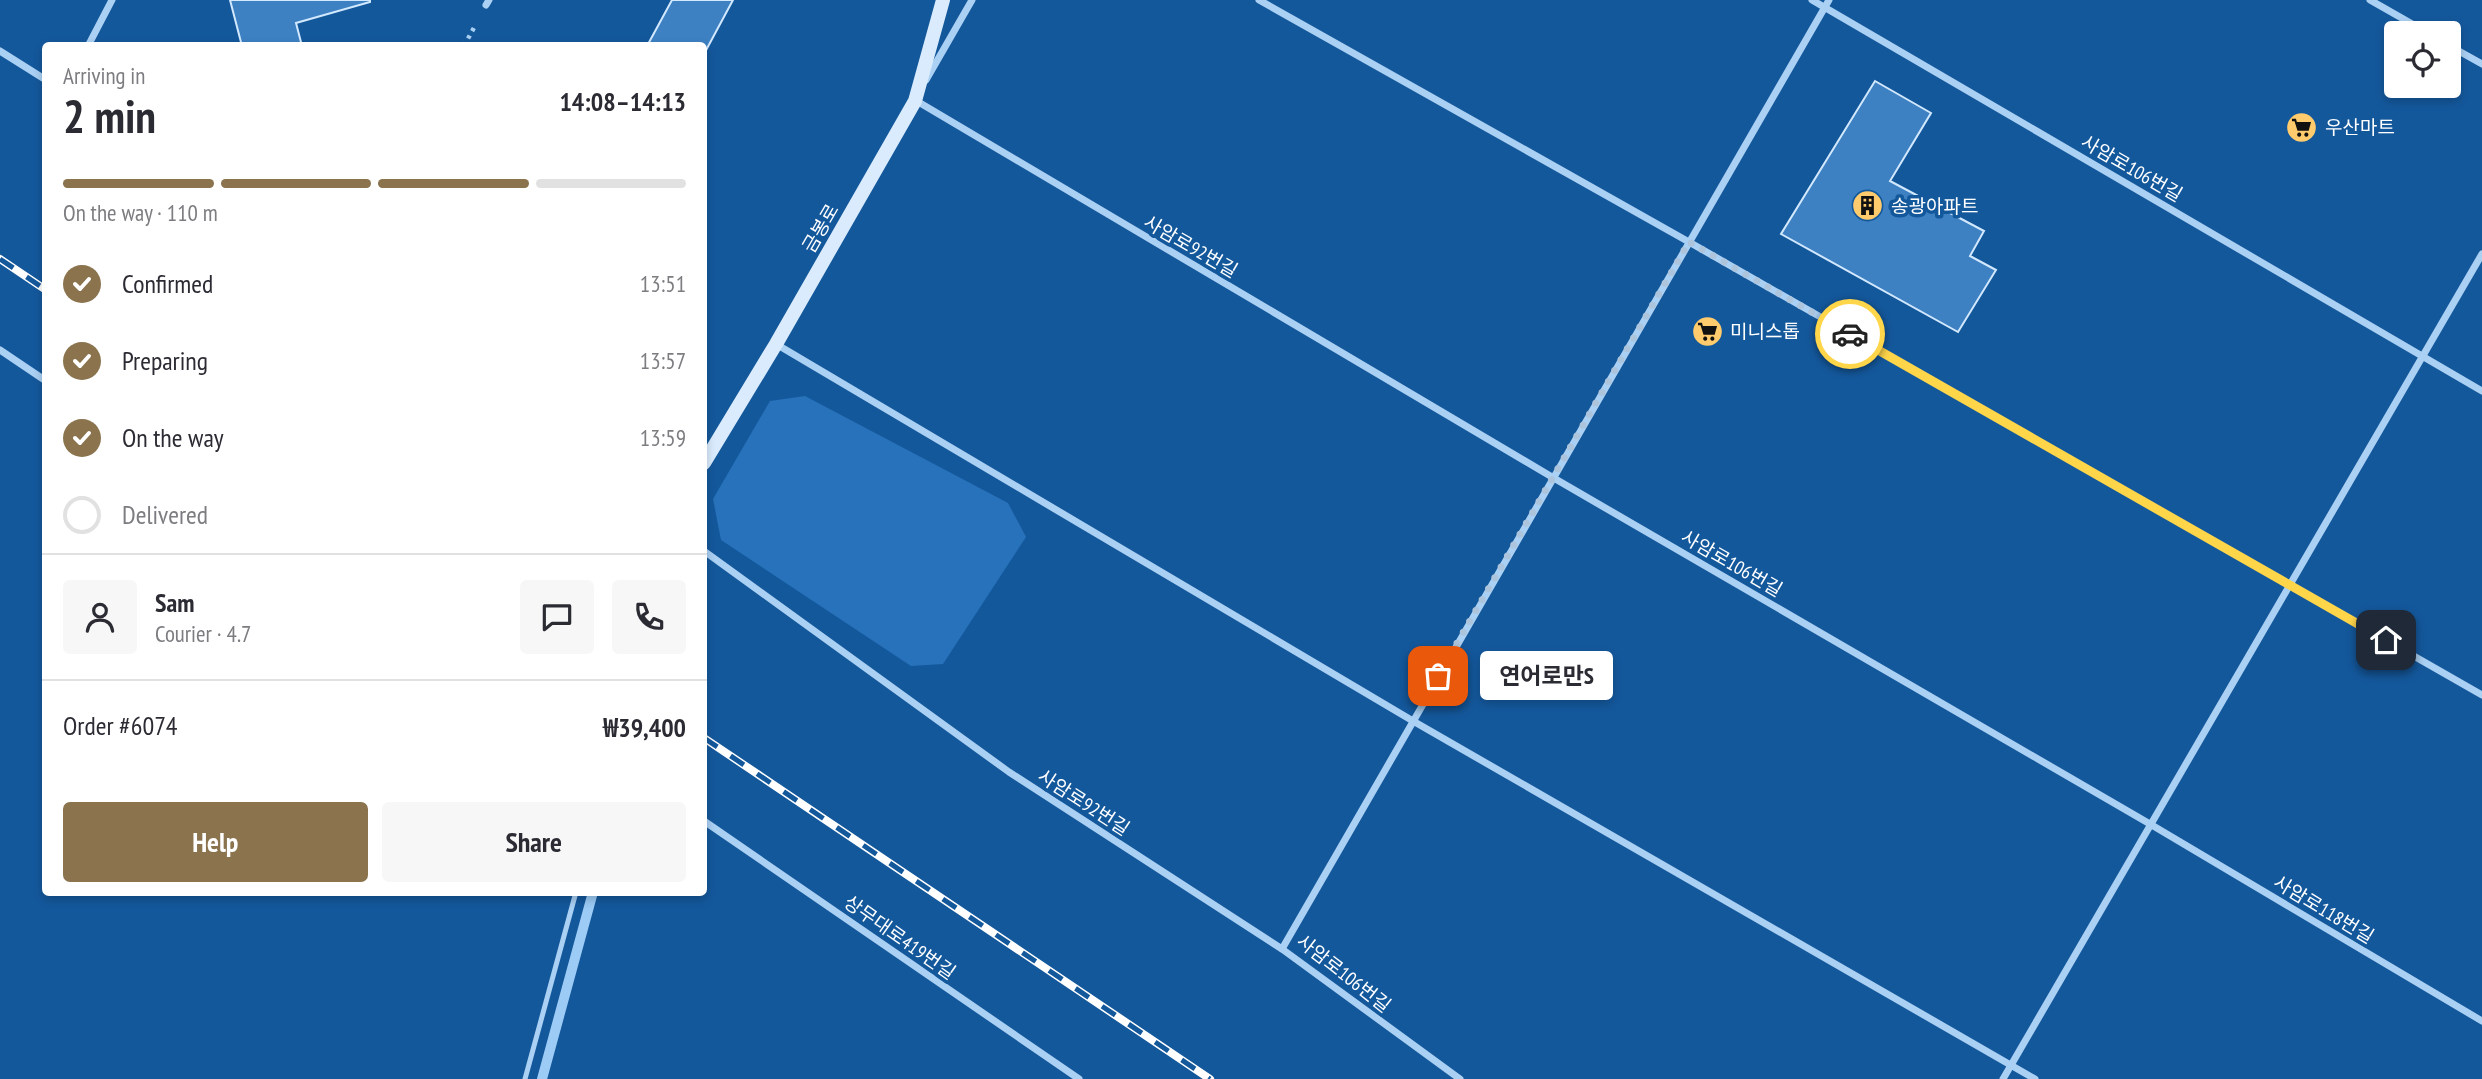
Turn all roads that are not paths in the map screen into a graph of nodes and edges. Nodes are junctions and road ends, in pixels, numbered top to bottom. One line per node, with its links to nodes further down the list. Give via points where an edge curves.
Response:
1 (112, 0): 9 (street)
2 (943, 0): 14 (street, 금봉로)
3 (972, 0): 14 (street)
4 (1259, 0): 15 (street)
5 (1812, 0): 7 (street)
6 (2370, 0): 8 (street)
7 (1827, 4): 15 (street, 사암로106번길); 19 (street, 사암로106번길)
8 (2407, 21)
9 (90, 42)
10 (0, 51): 13 (street)
11 (2461, 52): 12 (street)
12 (2482, 64)
13 (42, 77)
14 (915, 101): 17 (street, 금봉로); 23 (street, 사암로92번길)
15 (1689, 242): 23 (street, 사암로106번길); 25 (street)
16 (2482, 254): 19 (street)
17 (776, 344): 22 (street, 금봉로); 27 (street)
18 (0, 350): 20 (street)
19 (2423, 356): 21 (street); 25 (street)
20 (42, 378)
21 (2482, 391)
22 (707, 458)
23 (1552, 477): 27 (street, 사암로106번길); 29 (street, 사암로106번길)
24 (707, 553): 31 (street, 사암로92번길, via 1009,772)
25 (2291, 586): 26 (street); 29 (street)
26 (2482, 695)
27 (1413, 721): 31 (street, 사암로106번길); 33 (street)
28 (707, 823): 35 (street, 상무대로419번길)
29 (2150, 824): 32 (street, 사암로118번길); 33 (street)
30 (575, 896): 34 (lane)
31 (1282, 949): 36 (street, 사암로106번길)
32 (2482, 1021)
33 (2011, 1065): 37 (street); 38 (street)
34 (525, 1079)
35 (1079, 1079)
36 (1460, 1079)
37 (2003, 1079)
38 (2035, 1079)

